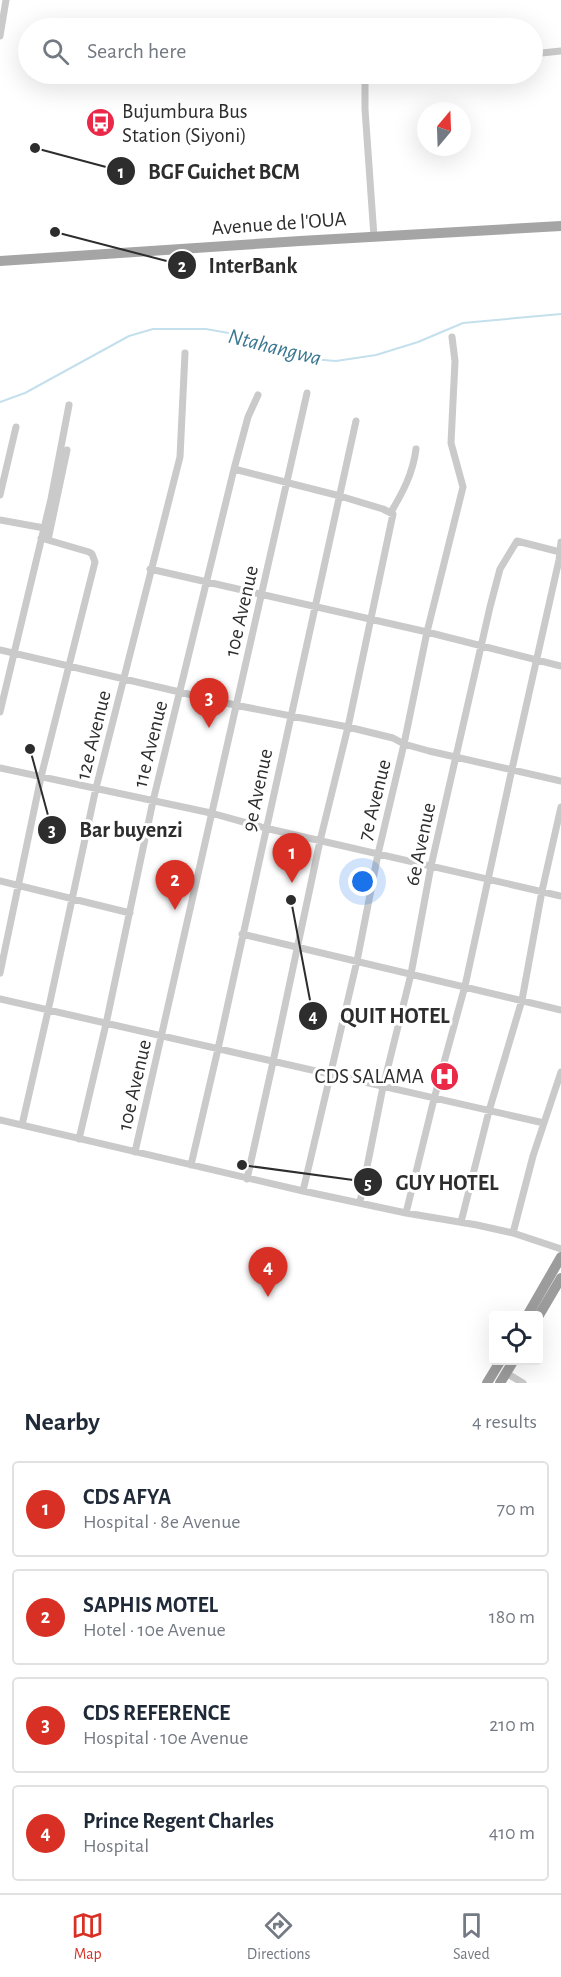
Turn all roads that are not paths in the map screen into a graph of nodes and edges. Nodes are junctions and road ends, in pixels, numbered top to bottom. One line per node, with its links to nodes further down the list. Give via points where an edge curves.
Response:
1 (6, 0): 2 (street)
2 (0, 36)
3 (561, 51): 4 (street)
4 (543, 53)
5 (365, 84): 7 (street)
6 (561, 226): 7 (main road, Avenue de l'OUA)
7 (374, 237): 8 (main road, Avenue de l'OUA)
8 (0, 261)
9 (452, 337): 33 (street, 7e Avenue, via 455,370 451,443 463,487)
10 (185, 353): 28 (street, 12e Avenue, via 180,457)
11 (307, 393): 19 (street, 10e Avenue)
12 (258, 395): 18 (street, 11e Avenue)
13 (69, 405): 24 (street)
14 (356, 422): 21 (street, 9e Avenue)
15 (16, 427): 20 (street)
16 (416, 449): 22 (street, via 408,481)
17 (67, 450): 25 (street)
18 (234, 469): 19 (street); 29 (street, 11e Avenue)
19 (287, 482): 21 (street); 30 (street, 10e Avenue)
20 (0, 495)
21 (340, 496): 22 (street); 31 (street, 9e Avenue)
22 (392, 515): 32 (street)
23 (0, 520): 24 (street)
24 (44, 528): 25 (street)
25 (44, 539): 36 (street); 38 (street, via 89,552 95,562)
26 (561, 543): 27 (street)
27 (560, 557): 34 (street, 6e Avenue, via 519,541 515,543 500,569); 37 (street)
28 (150, 569): 29 (street); 40 (street, 12e Avenue)
29 (207, 583): 30 (street); 41 (street, 11e Avenue)
30 (262, 594): 31 (street); 42 (street, 10e Avenue)
31 (315, 607): 32 (street); 44 (street, 9e Avenue)
32 (371, 619): 33 (street); 45 (street)
33 (427, 632): 34 (street); 46 (street, 7e Avenue)
34 (481, 646): 37 (street); 47 (street, 6e Avenue)
35 (0, 650): 36 (street)
36 (13, 653): 38 (street); 43 (street)
37 (536, 660): 39 (street); 49 (street)
38 (68, 666): 40 (street); 50 (street)
39 (561, 666)
40 (124, 679): 41 (street); 52 (street, 12e Avenue)
41 (180, 692): 42 (street); 53 (street, 11e Avenue)
42 (235, 705): 44 (street); 55 (street, 10e Avenue)
43 (0, 712)
44 (290, 716): 45 (street); 56 (street, 9e Avenue)
45 (348, 727): 46 (street); 57 (street)
46 (405, 744): 47 (street); 58 (street, 7e Avenue)
47 (456, 757): 49 (street); 59 (street, 6e Avenue)
48 (0, 768): 50 (street)
49 (512, 769): 51 (street); 60 (street)
50 (41, 777): 52 (street); 62 (street)
51 (561, 781)
52 (96, 788): 53 (street); 65 (street, 12e Avenue)
53 (153, 801): 55 (street); 66 (street, 11e Avenue)
54 (561, 807): 63 (street)
55 (211, 813): 56 (street); 78 (street, 10e Avenue)
56 (265, 828): 57 (street); 67 (street, 9e Avenue)
57 (320, 841): 58 (street); 68 (street)
58 (378, 854): 59 (street); 69 (street, 7e Avenue)
59 (431, 866): 60 (street); 71 (street, 6e Avenue)
60 (487, 880): 63 (street); 72 (street)
61 (0, 881): 62 (street)
62 (19, 886): 65 (street); 70 (street)
63 (542, 891): 64 (street); 74 (street)
64 (561, 896)
65 (71, 900): 66 (street); 76 (street, 12e Avenue)
66 (130, 913): 77 (street, 11e Avenue)
67 (242, 934): 68 (street); 79 (street, 9e Avenue)
68 (298, 948): 69 (street); 80 (street)
69 (357, 961): 71 (street); 82 (street, 7e Avenue)
70 (0, 973)
71 (411, 974): 72 (street); 83 (street, 6e Avenue)
72 (465, 986): 74 (street); 84 (street)
73 (0, 999): 76 (street)
74 (522, 1000): 75 (street); 85 (street)
75 (561, 1010)
76 (48, 1011): 77 (street); 88 (street, 12e Avenue)
77 (106, 1024): 78 (street); 89 (street, 11e Avenue)
78 (162, 1036): 79 (street); 90 (street, 10e Avenue)
79 (218, 1049): 80 (street); 91 (street, 9e Avenue)
80 (273, 1062): 82 (street); 92 (street)
81 (561, 1072): 87 (street)
82 (331, 1074): 83 (street); 93 (street, 7e Avenue)
83 (383, 1087): 84 (street); 94 (street, 6e Avenue)
84 (434, 1099): 85 (street); 95 (street)
85 (489, 1110): 87 (street); 96 (street)
86 (0, 1120): 88 (street)
87 (544, 1123): 97 (street)
88 (22, 1125): 89 (street)
89 (79, 1139): 90 (street)
90 (135, 1152): 91 (street)
91 (191, 1165): 92 (street)
92 (247, 1179): 93 (street)
93 (303, 1191): 94 (street)
94 (360, 1202): 95 (street)
95 (406, 1213): 96 (street)
96 (461, 1222): 97 (street)
97 (513, 1233): 98 (street)
98 (561, 1249)
99 (561, 1257): 101 (highway)
100 (561, 1278): 102 (highway)
101 (530, 1311)
102 (542, 1311)
103 (498, 1365): 106 (highway)
104 (511, 1365): 105 (highway)
105 (506, 1373): 107 (highway); 108 (street)
106 (487, 1383)
107 (500, 1383)
108 (523, 1383)

